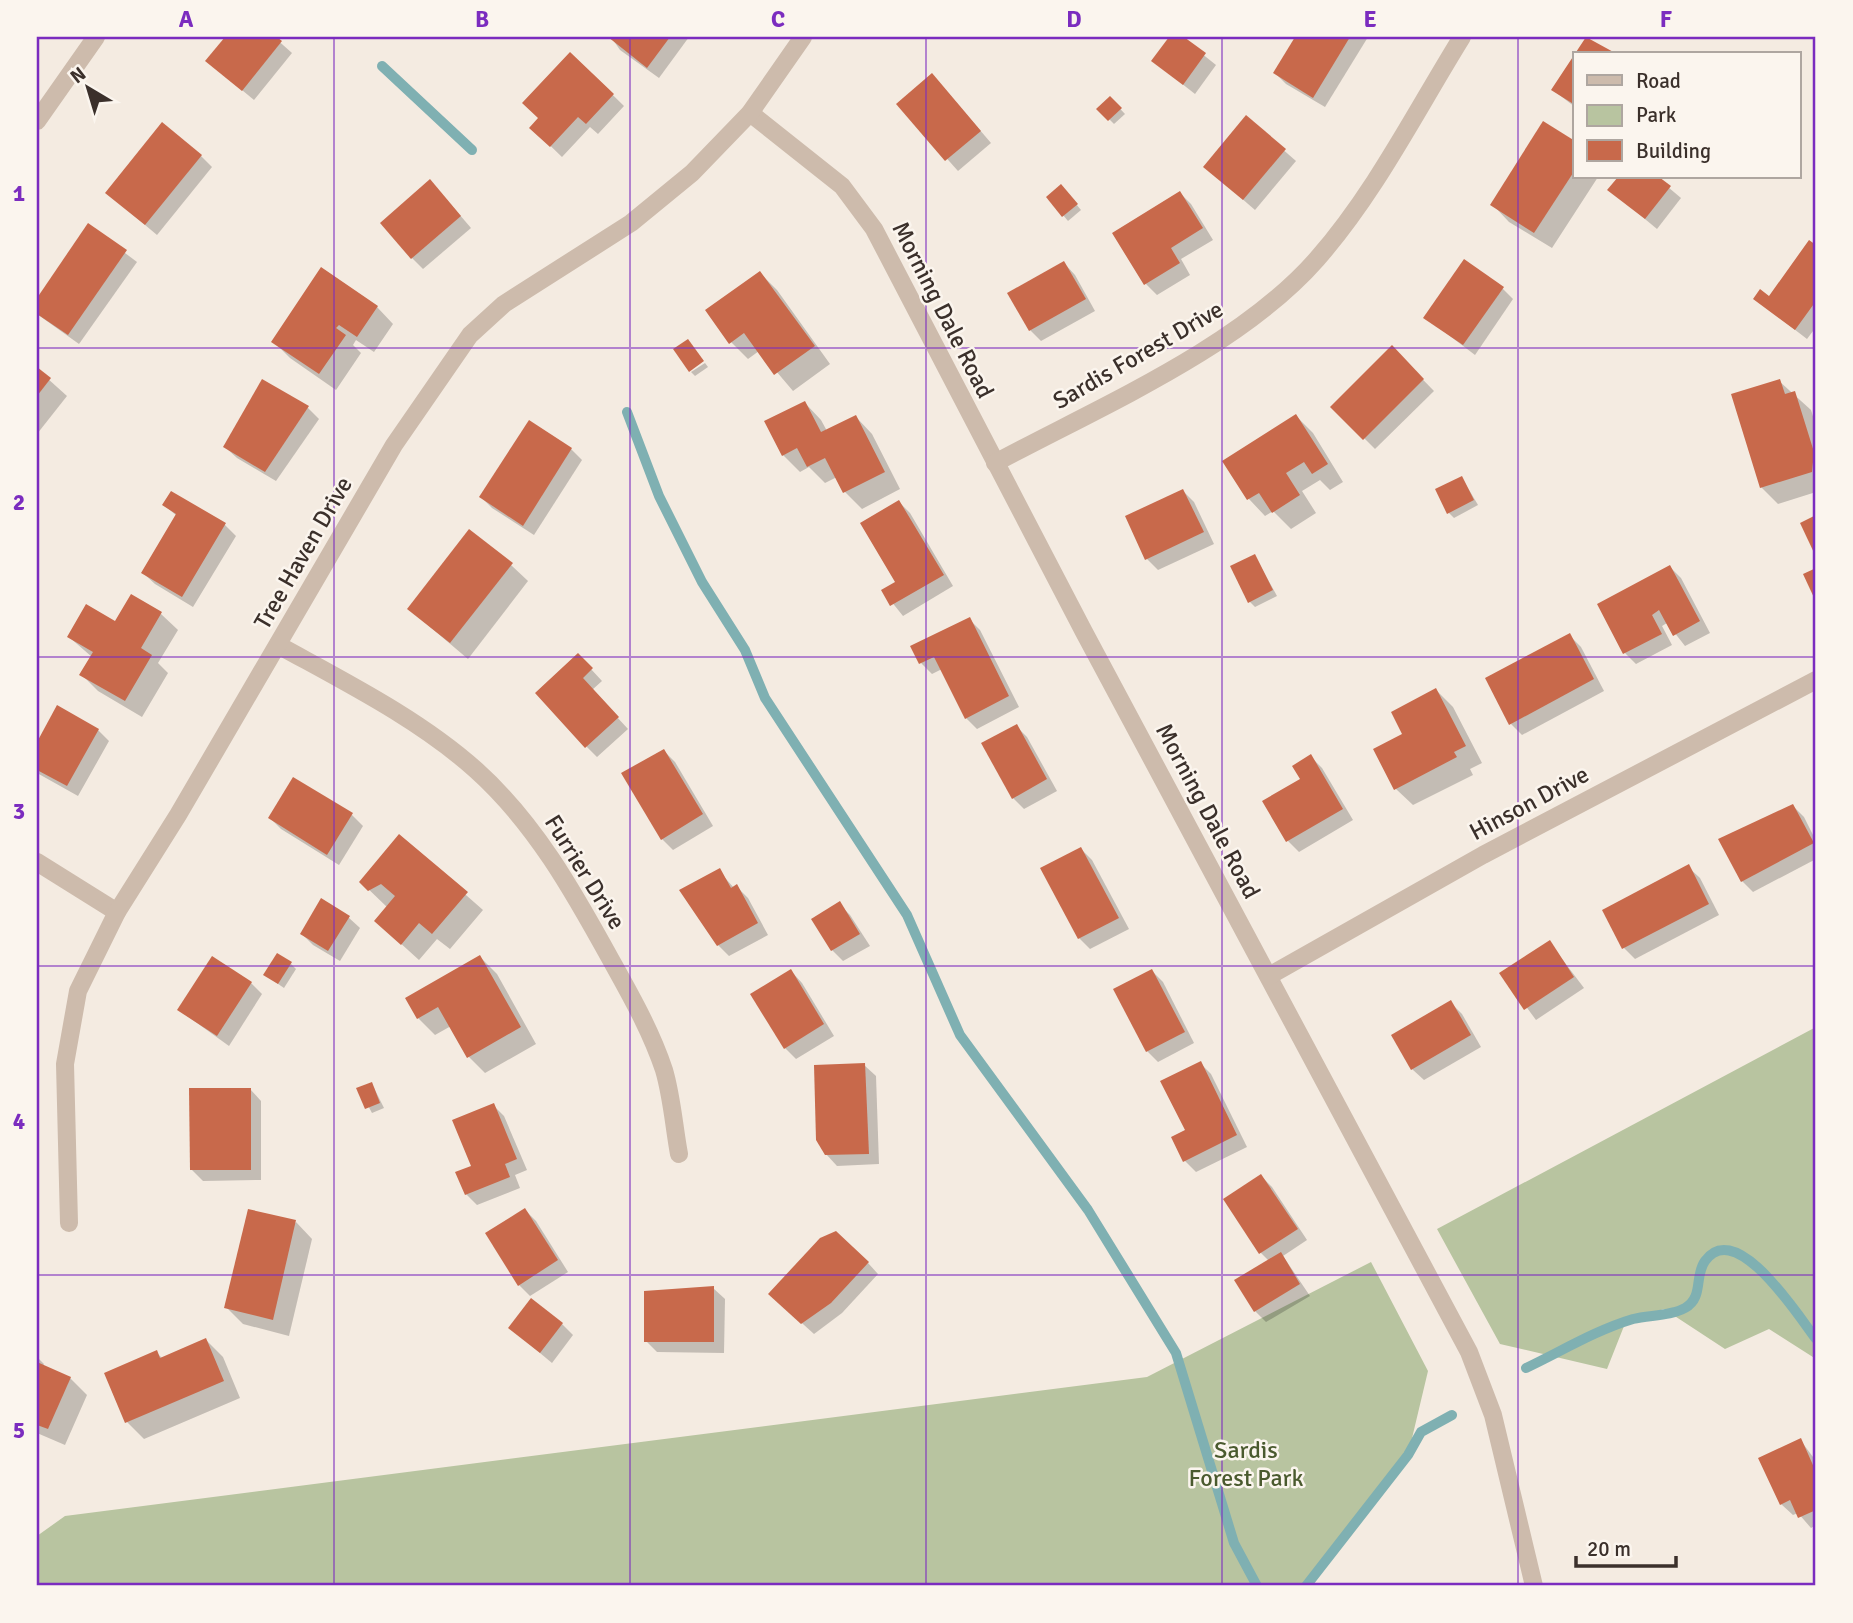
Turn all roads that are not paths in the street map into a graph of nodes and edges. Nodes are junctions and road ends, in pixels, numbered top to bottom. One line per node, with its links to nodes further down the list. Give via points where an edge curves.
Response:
1 (96, 37): 5 (street)
2 (803, 37): 4 (street, Tree Haven Drive)
3 (1462, 37): 6 (street, Sardis Forest Drive, via 1356,209 1317,259 1285,290 1182,363)
4 (750, 113): 6 (street, Morning Dale Road, via 857,203); 7 (street, Tree Haven Drive, via 692,173 631,223 514,297 470,335 394,445)
5 (37, 121)
6 (995, 463): 11 (street, Morning Dale Road)
7 (278, 645): 10 (street, Tree Haven Drive); 12 (street, Furrier Drive, via 359,690 454,752 534,831 576,896 646,1023 664,1072)
8 (1816, 680): 11 (street, Hinson Drive, via 1483,855)
9 (37, 862): 10 (street)
10 (117, 912): 13 (street, Tree Haven Drive, via 78,991 69,1028 65,1064)
11 (1269, 976): 14 (street, Morning Dale Road, via 1469,1352 1493,1415)
12 (680, 1154)
13 (69, 1223)
14 (1534, 1586)

